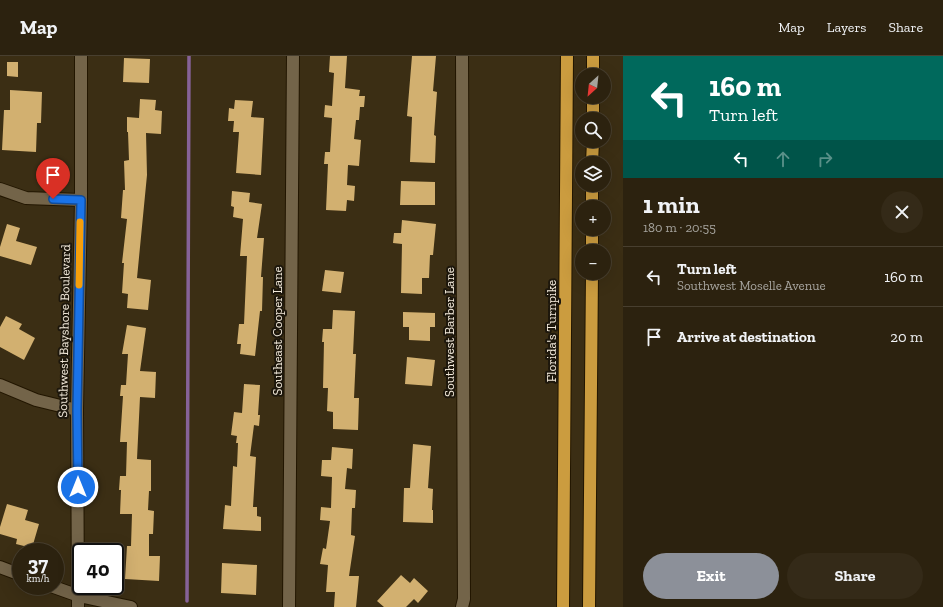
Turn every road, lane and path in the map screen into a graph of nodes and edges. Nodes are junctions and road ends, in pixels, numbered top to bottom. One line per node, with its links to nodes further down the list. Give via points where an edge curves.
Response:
1 (82, 56): 8 (street, Southwest Bayshore Boulevard)
2 (293, 56): 17 (street, Southeast Cooper Lane)
3 (462, 56): 18 (street, Southwest Barber Lane)
4 (567, 56): 19 (highway, Florida's Turnpike)
5 (593, 56): 6 (highway)
6 (593, 68)
7 (0, 189): 8 (street, via 26,198)
8 (81, 200): 11 (street, Southwest Bayshore Boulevard)
9 (592, 280): 20 (highway)
10 (0, 385): 11 (street, via 36,400)
11 (77, 410): 15 (street, Southwest Bayshore Boulevard)
12 (0, 567): 13 (street)
13 (12, 572)
14 (64, 593): 15 (street)
15 (79, 602): 16 (street)
16 (131, 607)
17 (289, 607)
18 (462, 607)
19 (563, 607)
20 (589, 607)

